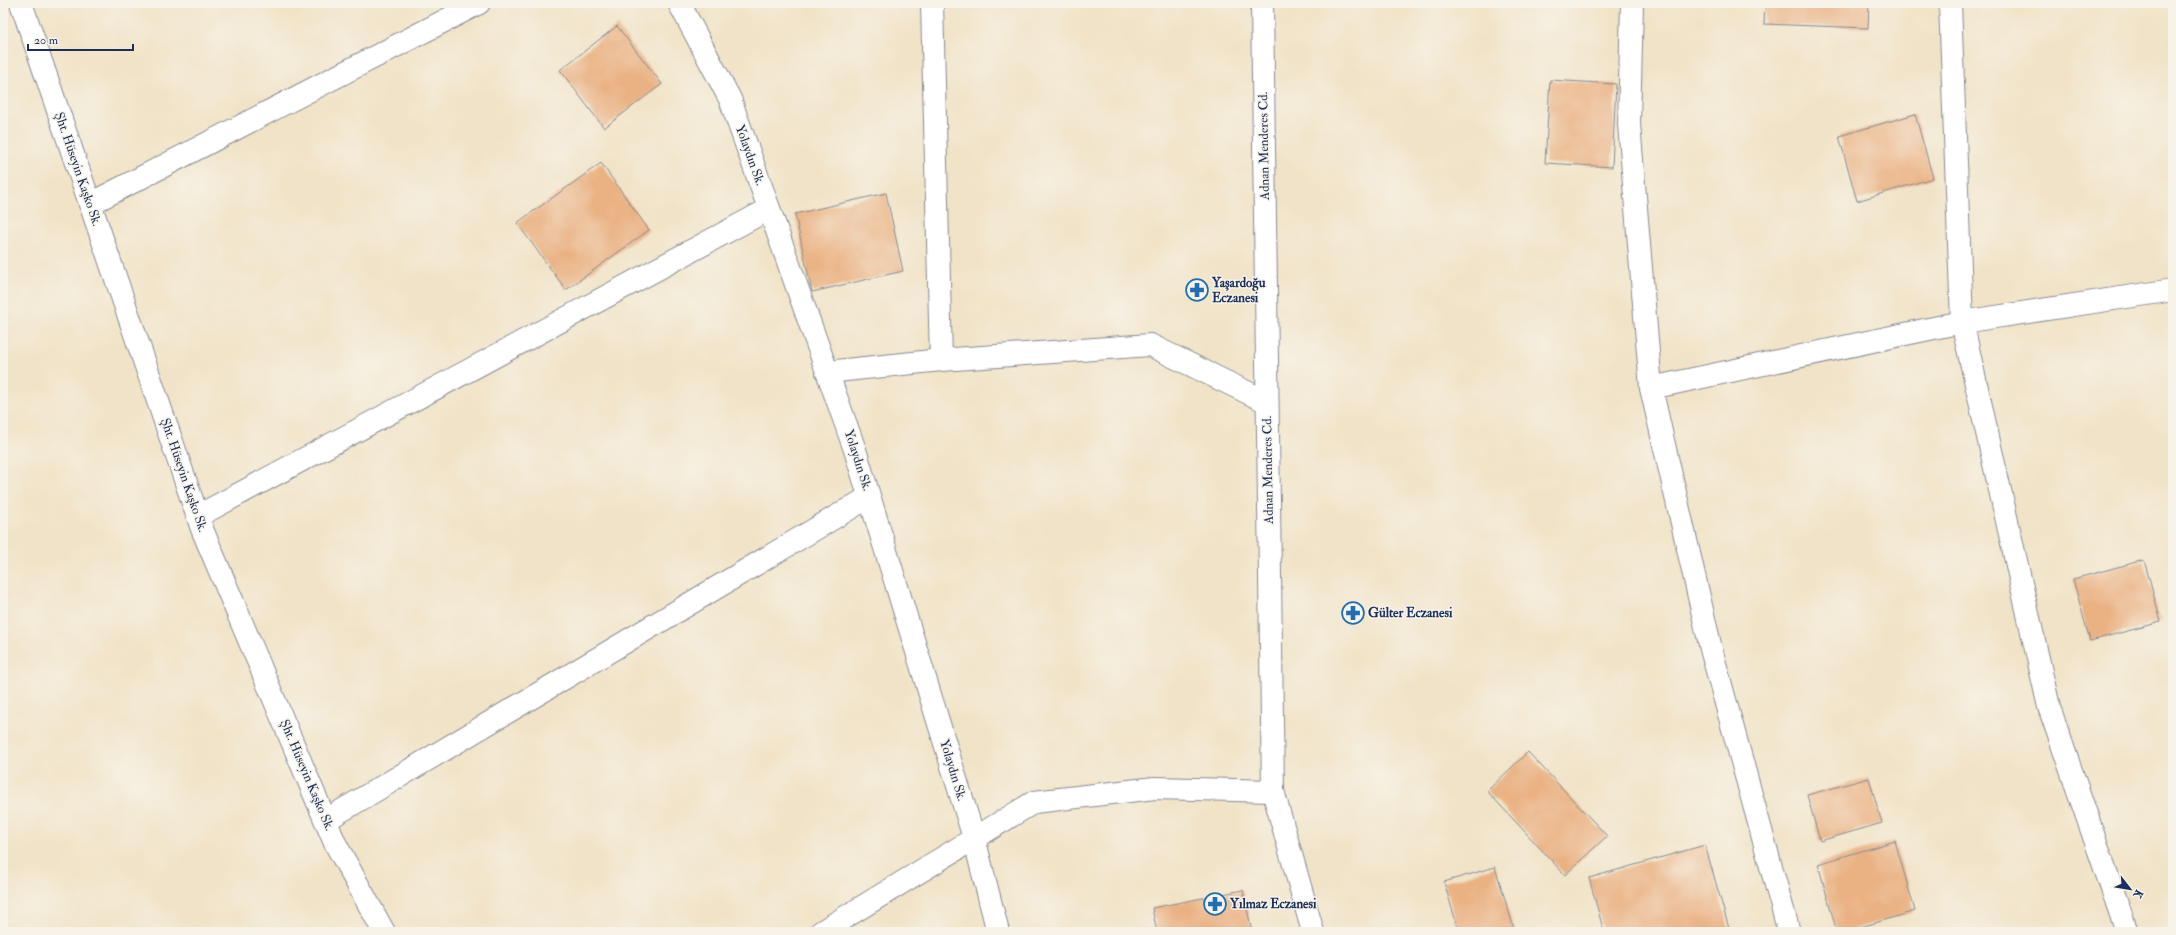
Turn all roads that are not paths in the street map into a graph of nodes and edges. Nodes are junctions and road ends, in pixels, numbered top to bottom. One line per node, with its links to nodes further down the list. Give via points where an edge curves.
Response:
1 (21, 3): 8 (street, Şht. Hüseyin Kaşko Sk.)
2 (479, 3): 8 (street)
3 (679, 3): 9 (street, Yolaydın Sk., via 730,100)
4 (932, 3): 12 (street)
5 (1262, 3): 15 (street, Adnan Menderes Cd.)
6 (1632, 3): 14 (street, via 1629,124)
7 (1950, 3): 11 (street)
8 (90, 204): 17 (street, Şht. Hüseyin Kaşko Sk.)
9 (769, 210): 13 (street, Yolaydın Sk.); 17 (street)
10 (2173, 290): 11 (street)
11 (1962, 322): 14 (street); 26 (street, via 2049,707)
12 (941, 360): 13 (street); 15 (street, via 1150,345)
13 (827, 372): 16 (street, Yolaydın Sk.)
14 (1651, 388): 25 (street, via 1710,649)
15 (1267, 402): 18 (street, Adnan Menderes Cd.)
16 (869, 497): 19 (street); 20 (street, Yolaydın Sk.)
17 (198, 516): 19 (street, Şht. Hüseyin Kaşko Sk.)
18 (1273, 791): 20 (street, via 1155,788 1034,802); 24 (street, Adnan Menderes Cd.)
19 (326, 820): 21 (street, Şht. Hüseyin Kaşko Sk., via 335,843)
20 (974, 838): 22 (street); 23 (street, Yolaydın Sk.)
21 (384, 932)
22 (821, 932)
23 (998, 932)
24 (1313, 932)
25 (1789, 932)
26 (2127, 932)

